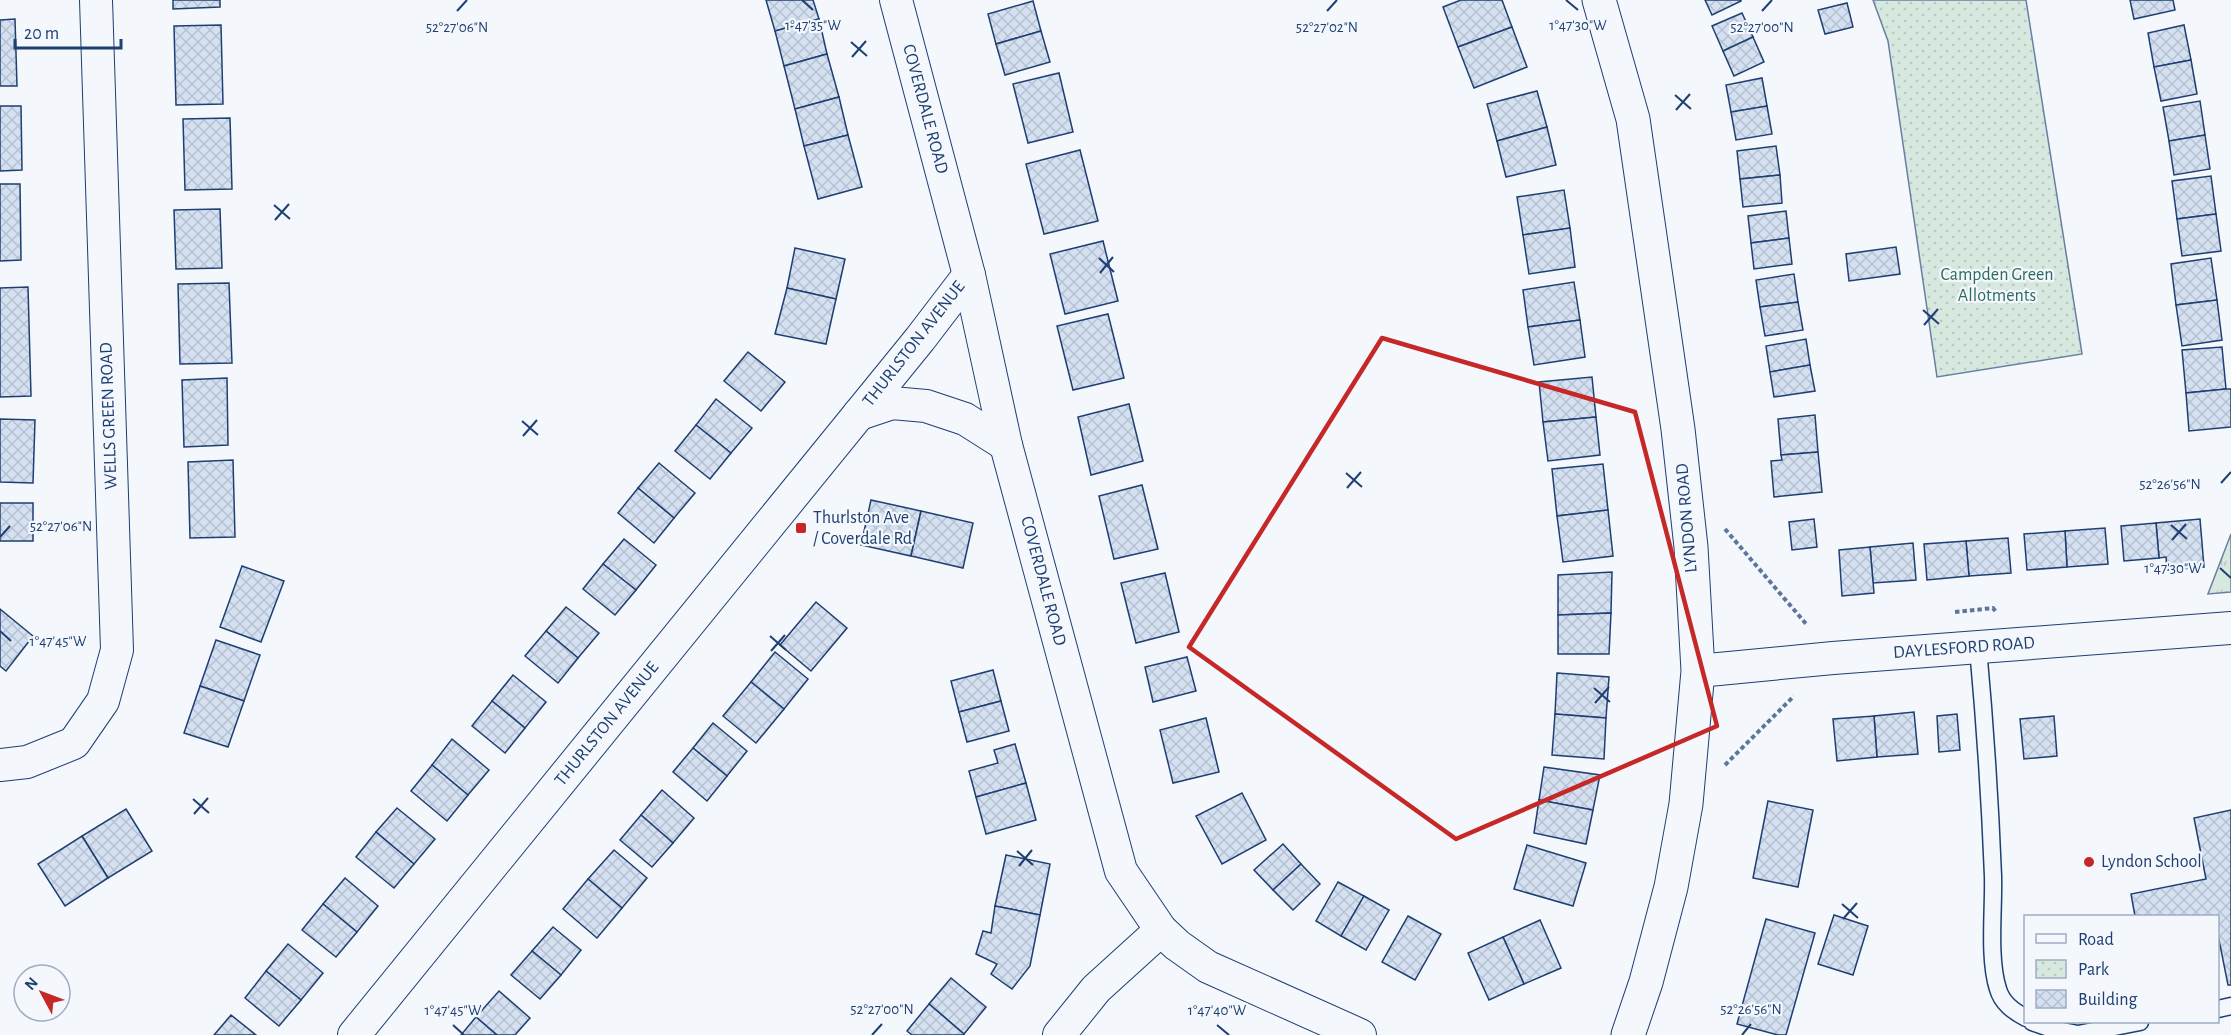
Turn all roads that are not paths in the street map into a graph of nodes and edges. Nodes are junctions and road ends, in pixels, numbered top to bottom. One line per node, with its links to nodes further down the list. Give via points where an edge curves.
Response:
1 (96, 0): 10 (street, WELLS GREEN ROAD, via 117,650 103,701 74,743 27,762)
2 (896, 0): 4 (street, COVERDALE ROAD)
3 (1599, 0): 9 (street, LYNDON ROAD, via 1632,119 1677,417 1691,547)
4 (969, 275): 5 (street, THURLSTON AVENUE); 6 (street, COVERDALE ROAD)
5 (859, 414): 6 (street, THURLSTON AVENUE, via 892,403 926,406 965,419); 15 (street, THURLSTON AVENUE)
6 (1006, 445): 11 (street, COVERDALE ROAD, via 1121,871)
7 (2231, 628): 8 (street, DAYLESFORD ROAD)
8 (1978, 648): 9 (street, DAYLESFORD ROAD); 12 (lane, via 1993,877 1993,955 1998,990 2010,1009)
9 (1698, 671): 18 (street, LYNDON ROAD, via 1686,804 1671,887)
10 (0, 765)
11 (1161, 930): 16 (street, via 1096,990); 17 (street, COVERDALE ROAD, via 1208,967)
12 (2024, 1017)
13 (2035, 1023): 14 (lane, via 2079,1034)
14 (2135, 1023)
15 (354, 1035)
16 (1059, 1035)
17 (1360, 1035)
18 (1628, 1035)

